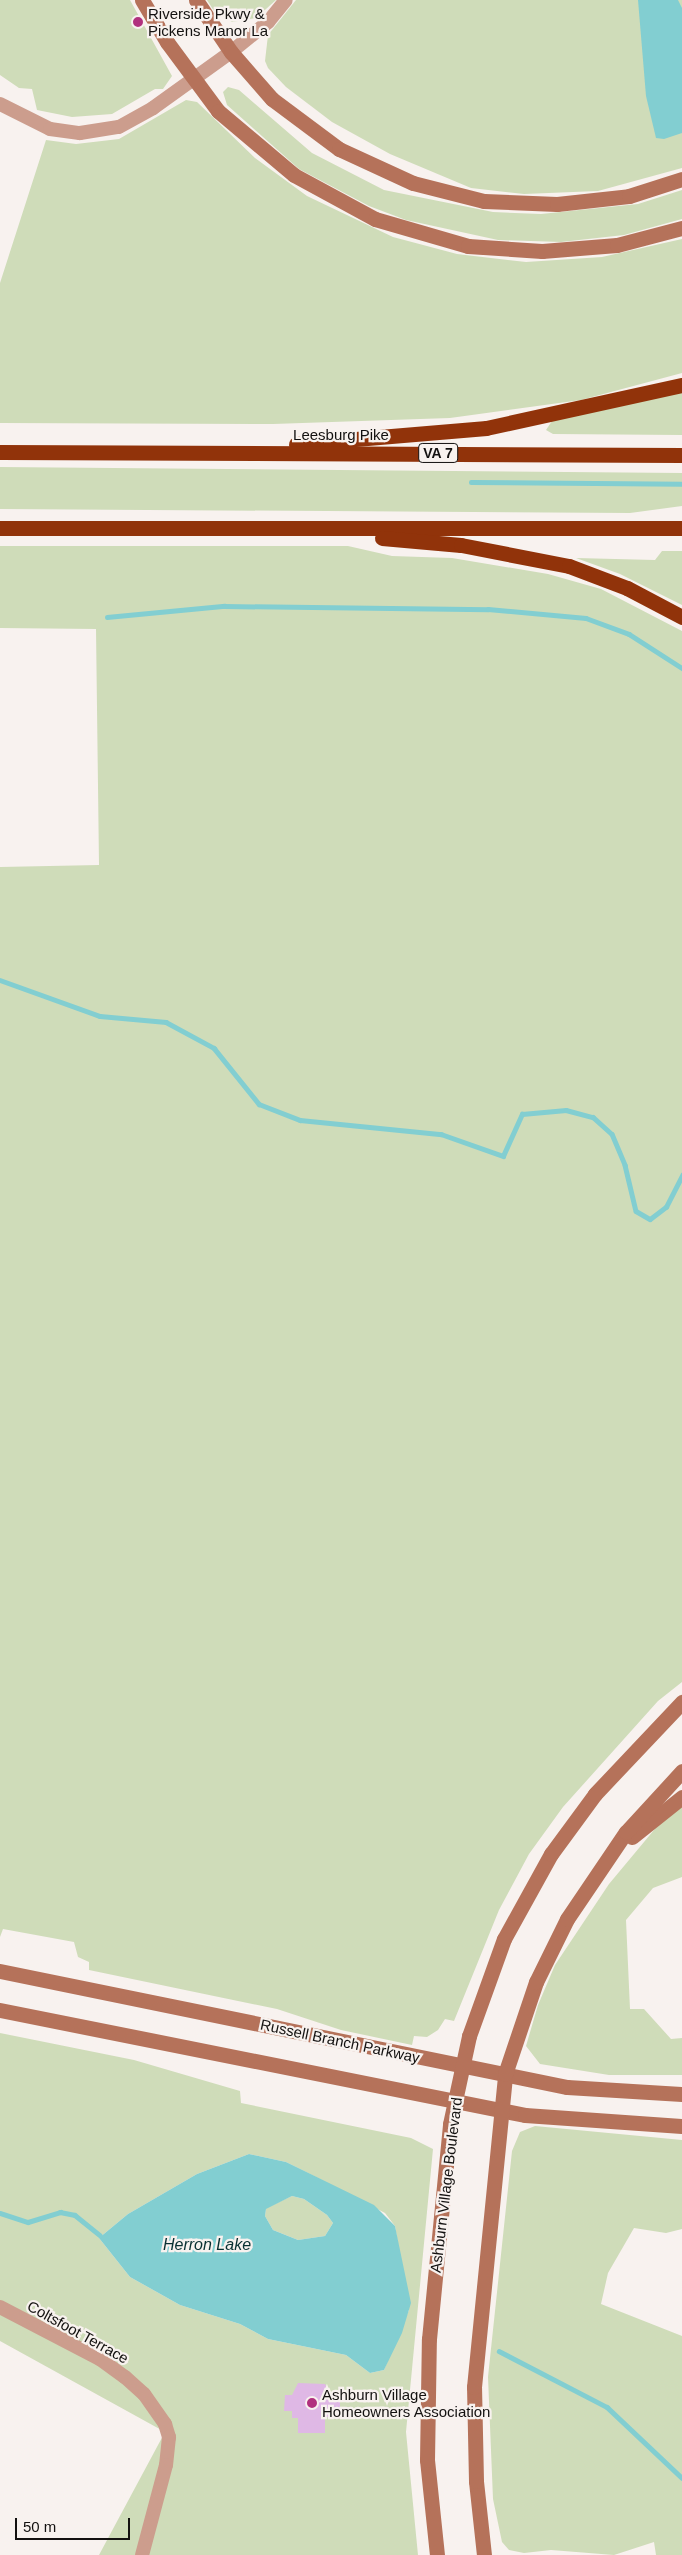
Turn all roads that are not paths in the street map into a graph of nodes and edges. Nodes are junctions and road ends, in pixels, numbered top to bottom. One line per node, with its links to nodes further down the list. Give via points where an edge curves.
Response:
1 (142, 0): 5 (main road)
2 (196, 0): 4 (main road)
3 (286, 0): 4 (street, via 268,22)
4 (231, 52): 5 (street); 7 (main road, via 272,99 339,149 420,186 484,201 557,204 629,196)
5 (194, 80): 6 (street, via 132,121 94,132 50,129 19,117); 8 (main road, via 218,111 294,175 326,196 411,232 468,246 542,251 617,245)
6 (0, 104)
7 (682, 179)
8 (682, 228)
9 (682, 385): 11 (highway, via 486,428)
10 (0, 452): 11 (highway, Leesburg Pike / VA 7)
11 (195, 452): 12 (highway, Leesburg Pike / VA 7)
12 (682, 455)
13 (0, 528): 15 (highway)
14 (682, 528): 15 (highway)
15 (289, 530): 16 (highway, via 461,545 569,566 627,588)
16 (682, 617)
17 (682, 1702): 23 (main road, Ashburn Village Boulevard, via 573,1821 536,1879 490,1973)
18 (682, 1771): 20 (main road)
19 (682, 1797): 20 (main road)
20 (605, 1861): 24 (main road, via 567,1919 536,1982)
21 (0, 1971): 23 (main road, Russell Branch Parkway)
22 (0, 2010): 26 (main road)
23 (462, 2065): 24 (main road, Russell Branch Parkway); 26 (main road, Ashburn Village Boulevard)
24 (505, 2074): 25 (main road, Russell Branch Parkway, via 567,2087); 27 (main road)
25 (682, 2094)
26 (454, 2102): 27 (main road); 31 (main road, Ashburn Village Boulevard, via 429,2339 427,2460)
27 (499, 2110): 28 (main road, via 567,2120); 32 (main road, via 474,2387 476,2481)
28 (682, 2126)
29 (0, 2307): 30 (street, Coltsfoot Terrace, via 126,2377 144,2394 165,2424 169,2437 166,2465)
30 (142, 2555)
31 (437, 2555)
32 (484, 2555)

